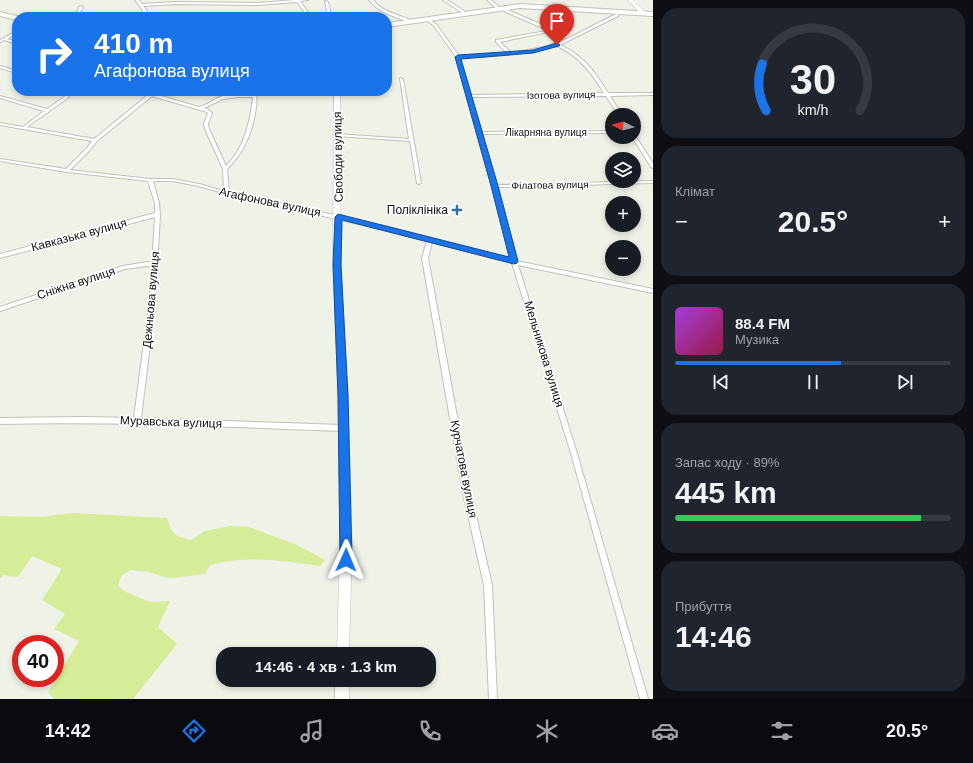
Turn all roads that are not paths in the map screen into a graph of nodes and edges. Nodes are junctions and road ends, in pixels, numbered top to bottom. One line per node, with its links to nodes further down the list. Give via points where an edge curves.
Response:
1 (137, 0): 9 (street)
2 (306, 0): 7 (street)
3 (371, 0): 16 (street, via 375,6)
4 (445, 0): 19 (street)
5 (490, 0): 11 (street)
6 (630, 0): 21 (street)
7 (297, 2): 9 (street); 14 (street)
8 (326, 2): 15 (street)
9 (142, 5): 13 (street)
10 (80, 6): 12 (street)
11 (500, 8): 17 (main road, via 537,6); 19 (main road); 26 (street)
12 (78, 12)
13 (145, 12)
14 (306, 12)
15 (329, 12)
16 (389, 12)
17 (618, 12): 21 (main road); 30 (street, via 617,15)
18 (392, 13): 24 (street)
19 (465, 13): 23 (main road)
20 (0, 14): 22 (main road)
21 (650, 15)
22 (12, 17)
23 (427, 19): 24 (main road); 33 (street, Мельникова вулиця, via 435,25)
24 (412, 22): 25 (main road)
25 (392, 24)
26 (549, 31): 30 (street); 32 (street, via 497,41)
27 (12, 35): 28 (street)
28 (2, 40): 29 (street)
29 (12, 42)
30 (562, 42): 31 (street)
31 (557, 45): 32 (street); 37 (street, via 581,60)
32 (510, 54): 33 (street)
33 (458, 57): 43 (street, Мельникова вулиця)
34 (0, 67): 35 (street)
35 (12, 71)
36 (401, 79): 54 (street)
37 (606, 94): 38 (street, Ізотова вулиця); 43 (street, Ізотова вулиця); 46 (street)
38 (653, 94)
39 (67, 96): 47 (street)
40 (150, 96): 53 (street)
41 (163, 96): 45 (street)
42 (337, 96): 52 (street, Свободи вулиця)
43 (468, 96): 51 (street, Мельникова вулиця)
44 (0, 97): 47 (street)
45 (201, 108): 58 (street, via 210,113 206,129); 58 (street, via 225,98 255,96 249,134 234,161)
46 (615, 108)
47 (48, 111): 49 (street)
48 (0, 124): 49 (street)
49 (25, 127): 53 (street)
50 (605, 132): 51 (street, Лікарняна вулиця)
51 (480, 133): 63 (street, Мельникова вулиця)
52 (337, 135): 54 (street); 66 (street, Свободи вулиця)
53 (95, 140): 59 (street, via 89,150 72,163)
54 (411, 140): 62 (street)
55 (638, 144): 57 (street)
56 (0, 160): 59 (street, Агафонова вулиця)
57 (653, 167)
58 (225, 169): 64 (street)
59 (67, 171): 60 (street, Агафонова вулиця)
60 (150, 180): 64 (street, Агафонова вулиця, via 173,180); 65 (street, Дежньова вулиця)
61 (653, 182): 63 (street, Філатова вулиця)
62 (419, 183)
63 (495, 186): 69 (street, Мельникова вулиця)
64 (228, 193): 66 (street, Агафонова вулиця)
65 (158, 215): 68 (street, Кавказька вулиця); 70 (street, Дежньова вулиця)
66 (338, 217): 67 (street, Агафонова вулиця); 75 (street, Свободи вулиця, via 337,265)
67 (430, 240): 69 (street, Агафонова вулиця); 79 (street, Курчатова вулиця, via 425,258 467,493 488,585)
68 (0, 256)
69 (514, 261): 71 (street, Агафонова вулиця); 80 (street, Мельникова вулиця, via 573,450)
70 (154, 265): 72 (street, Сніжна вулиця, via 125,267); 74 (street, Дежньова вулиця, via 152,304)
71 (653, 291)
72 (0, 309)
73 (0, 420): 74 (street, Муравська вулиця)
74 (137, 420): 75 (street, Муравська вулиця)
75 (343, 428): 76 (street, Свободи вулиця, via 346,544)
76 (343, 647)
77 (342, 687): 78 (street)
78 (342, 699)
79 (493, 699)
80 (644, 699)

